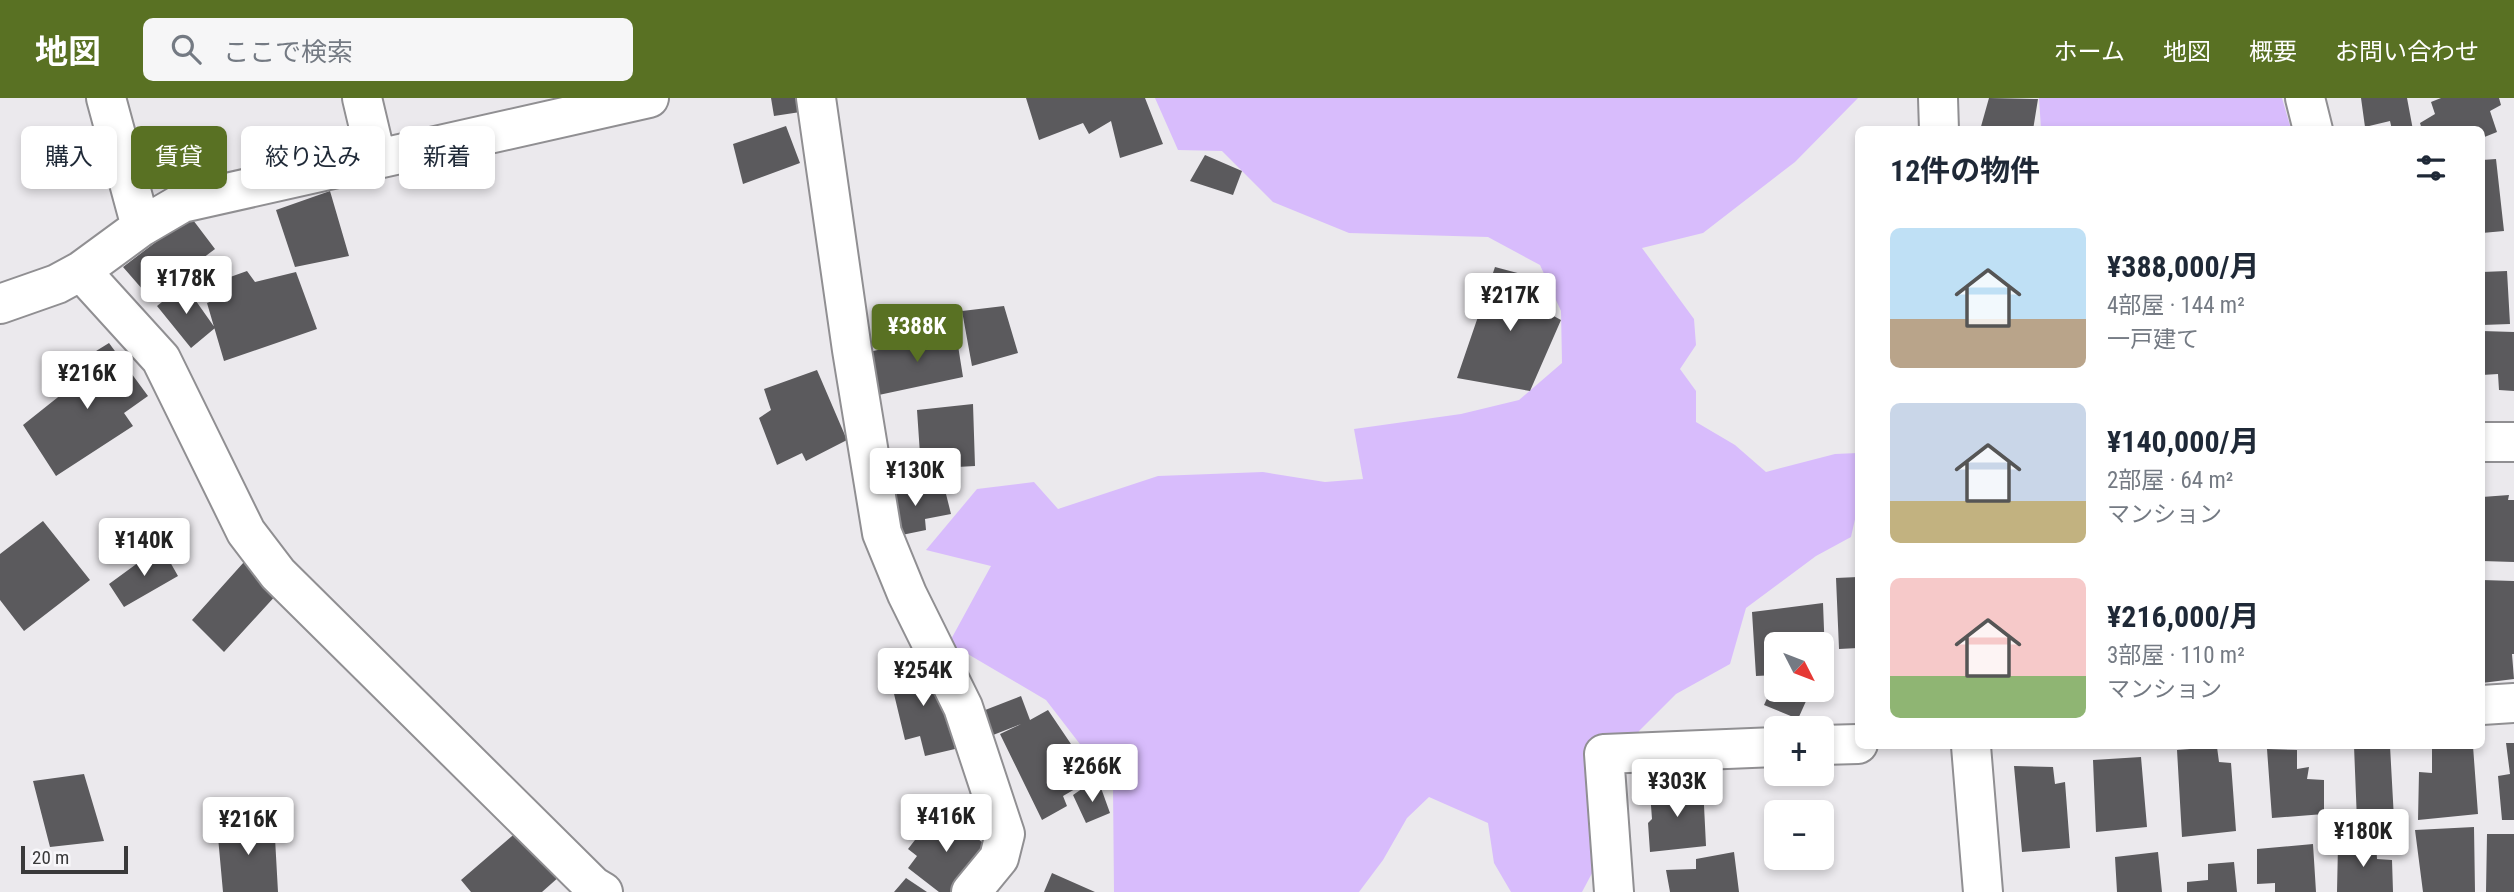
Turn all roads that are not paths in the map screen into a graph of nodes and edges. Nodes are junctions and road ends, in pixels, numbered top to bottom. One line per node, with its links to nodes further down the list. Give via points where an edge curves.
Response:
1 (106, 98): 12 (street)
2 (362, 98): 7 (street)
3 (649, 98): 10 (street)
4 (816, 98): 24 (street, via 882,533 963,707 1005,834 999,858)
5 (1938, 98): 8 (street)
6 (2305, 98): 9 (street)
7 (369, 126)
8 (1939, 126)
9 (2312, 126)
10 (385, 155)
11 (241, 189): 12 (street, via 182,203)
12 (141, 227): 13 (street)
13 (80, 271): 14 (street, via 57,284); 23 (street, via 161,359 246,532 278,574)
14 (2, 293)
15 (2485, 442): 16 (street)
16 (2514, 442)
17 (2514, 703): 18 (street)
18 (2485, 705)
19 (1855, 744): 20 (street)
20 (1834, 745)
21 (1764, 747): 25 (street, via 1604,754)
22 (1971, 749): 26 (street)
23 (603, 892)
24 (971, 892)
25 (1614, 892)
26 (1983, 892)

